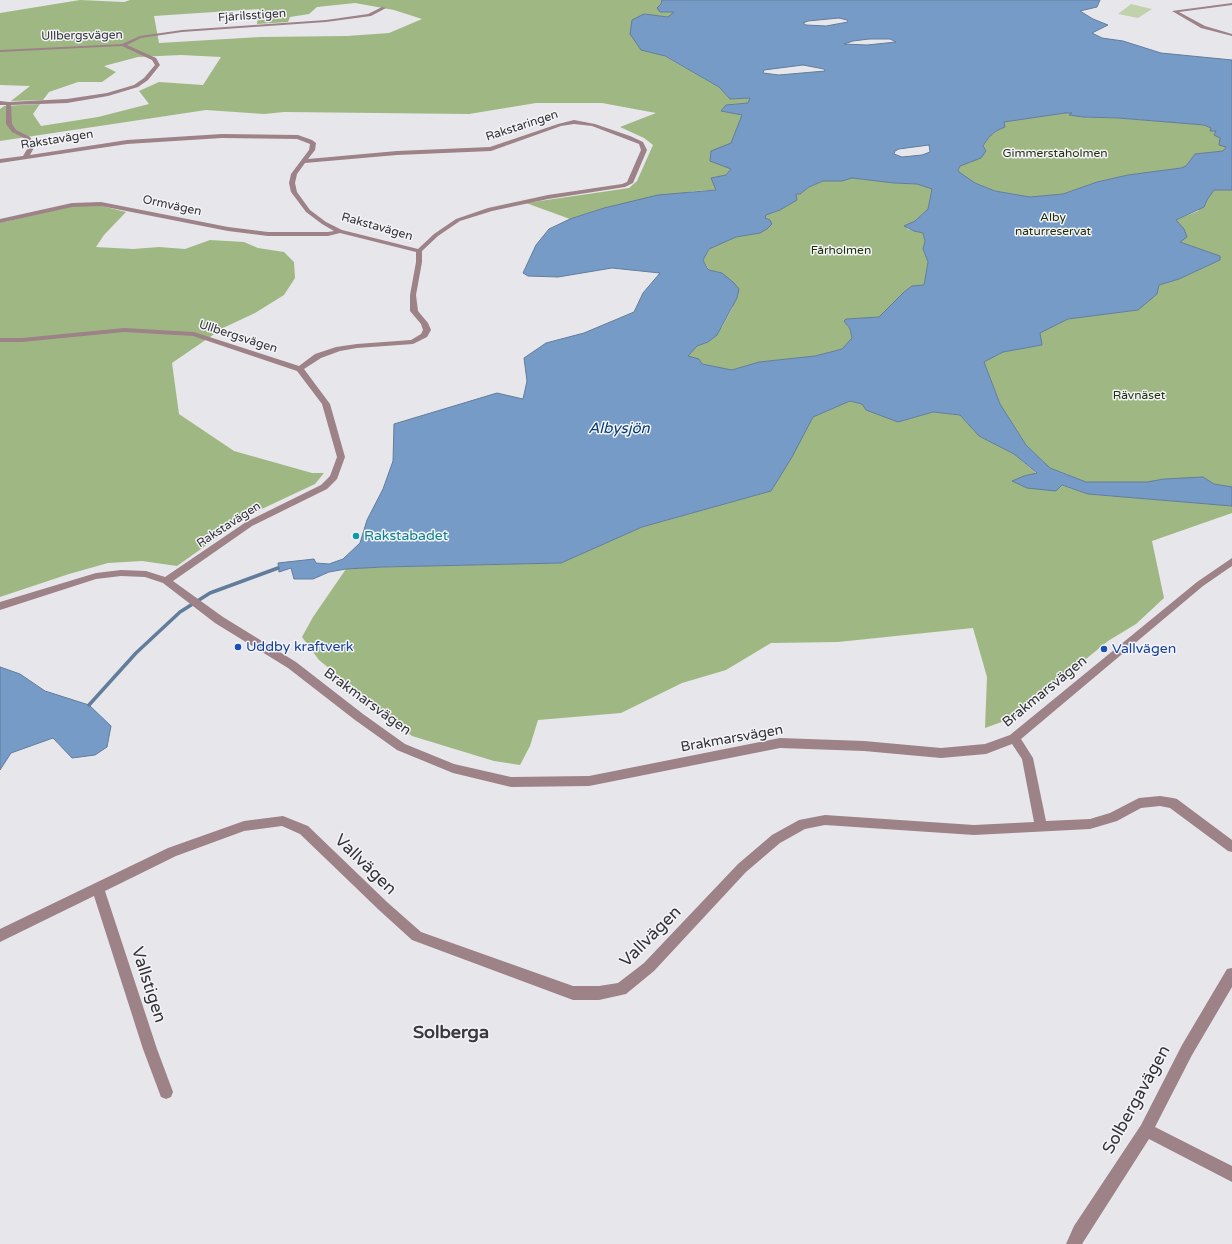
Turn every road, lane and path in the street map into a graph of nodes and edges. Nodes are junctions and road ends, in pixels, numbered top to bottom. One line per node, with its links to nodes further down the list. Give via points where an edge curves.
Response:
1 (1232, 4): 4 (street, via 1174,11 1187,20)
2 (384, 8): 6 (street, Fjärilsstigen, via 369,15 326,21 182,31 140,37)
3 (1232, 31): 4 (street)
4 (1220, 32): 5 (street)
5 (1232, 35)
6 (123, 45): 7 (street, Ullbergsvägen); 9 (street, Ullbergsvägen, via 154,59 158,65 136,86 84,99)
7 (0, 51)
8 (0, 103): 9 (street, Ullbergsvägen)
9 (9, 104): 10 (street, via 9,124 14,131 28,138 32,146)
10 (26, 156): 11 (street, Rakstavägen); 12 (street, Rakstavägen, via 127,142 181,138 298,137 313,143 312,150)
11 (0, 161)
12 (304, 161): 14 (street, Rakstavägen, via 294,174 294,192 308,211); 15 (street, Rakstaringen, via 397,153 491,149 574,122 593,125 641,143 644,150 630,183 490,209 458,220)
13 (0, 221): 14 (street, Ormvägen, via 72,205 101,204 228,229 268,234 328,234)
14 (340, 231): 15 (street, Rakstavägen)
15 (419, 251): 17 (street, Rakstavägen, via 413,303 414,311 427,330 424,335 413,342 339,349 318,356)
16 (0, 340): 17 (street, Ullbergsvägen, via 124,330 194,334)
17 (300, 369): 19 (street, Rakstavägen, via 326,404 341,457 334,477 324,486 249,524)
18 (1232, 561): 21 (street, Brakmarsvägen, via 1195,588)
19 (166, 581): 20 (street, via 146,574 121,572 96,576); 21 (street, Brakmarsvägen, via 219,620 292,664 401,747 453,768 511,782 589,781 780,743 864,746 941,753 986,749)
20 (0, 606)
21 (1014, 738): 22 (street, via 1027,758)
22 (1041, 827): 23 (street, Vallvägen, via 1090,824 1112,817 1139,803 1160,800 1172,803); 24 (street, Vallvägen, via 974,830 825,820 804,824 776,839 742,868 649,967 621,989 599,993 573,993 417,936 304,830 283,821 244,826 172,852)
23 (1232, 847)
24 (98, 888): 25 (street, Vallvägen); 27 (street, Vallstigen)
25 (0, 936)
26 (1232, 974): 28 (street, Solbergavägen, via 1187,1050)
27 (166, 1092)
28 (1146, 1130): 29 (street); 30 (street, Solbergavägen)
29 (1232, 1174)
30 (1074, 1244)

